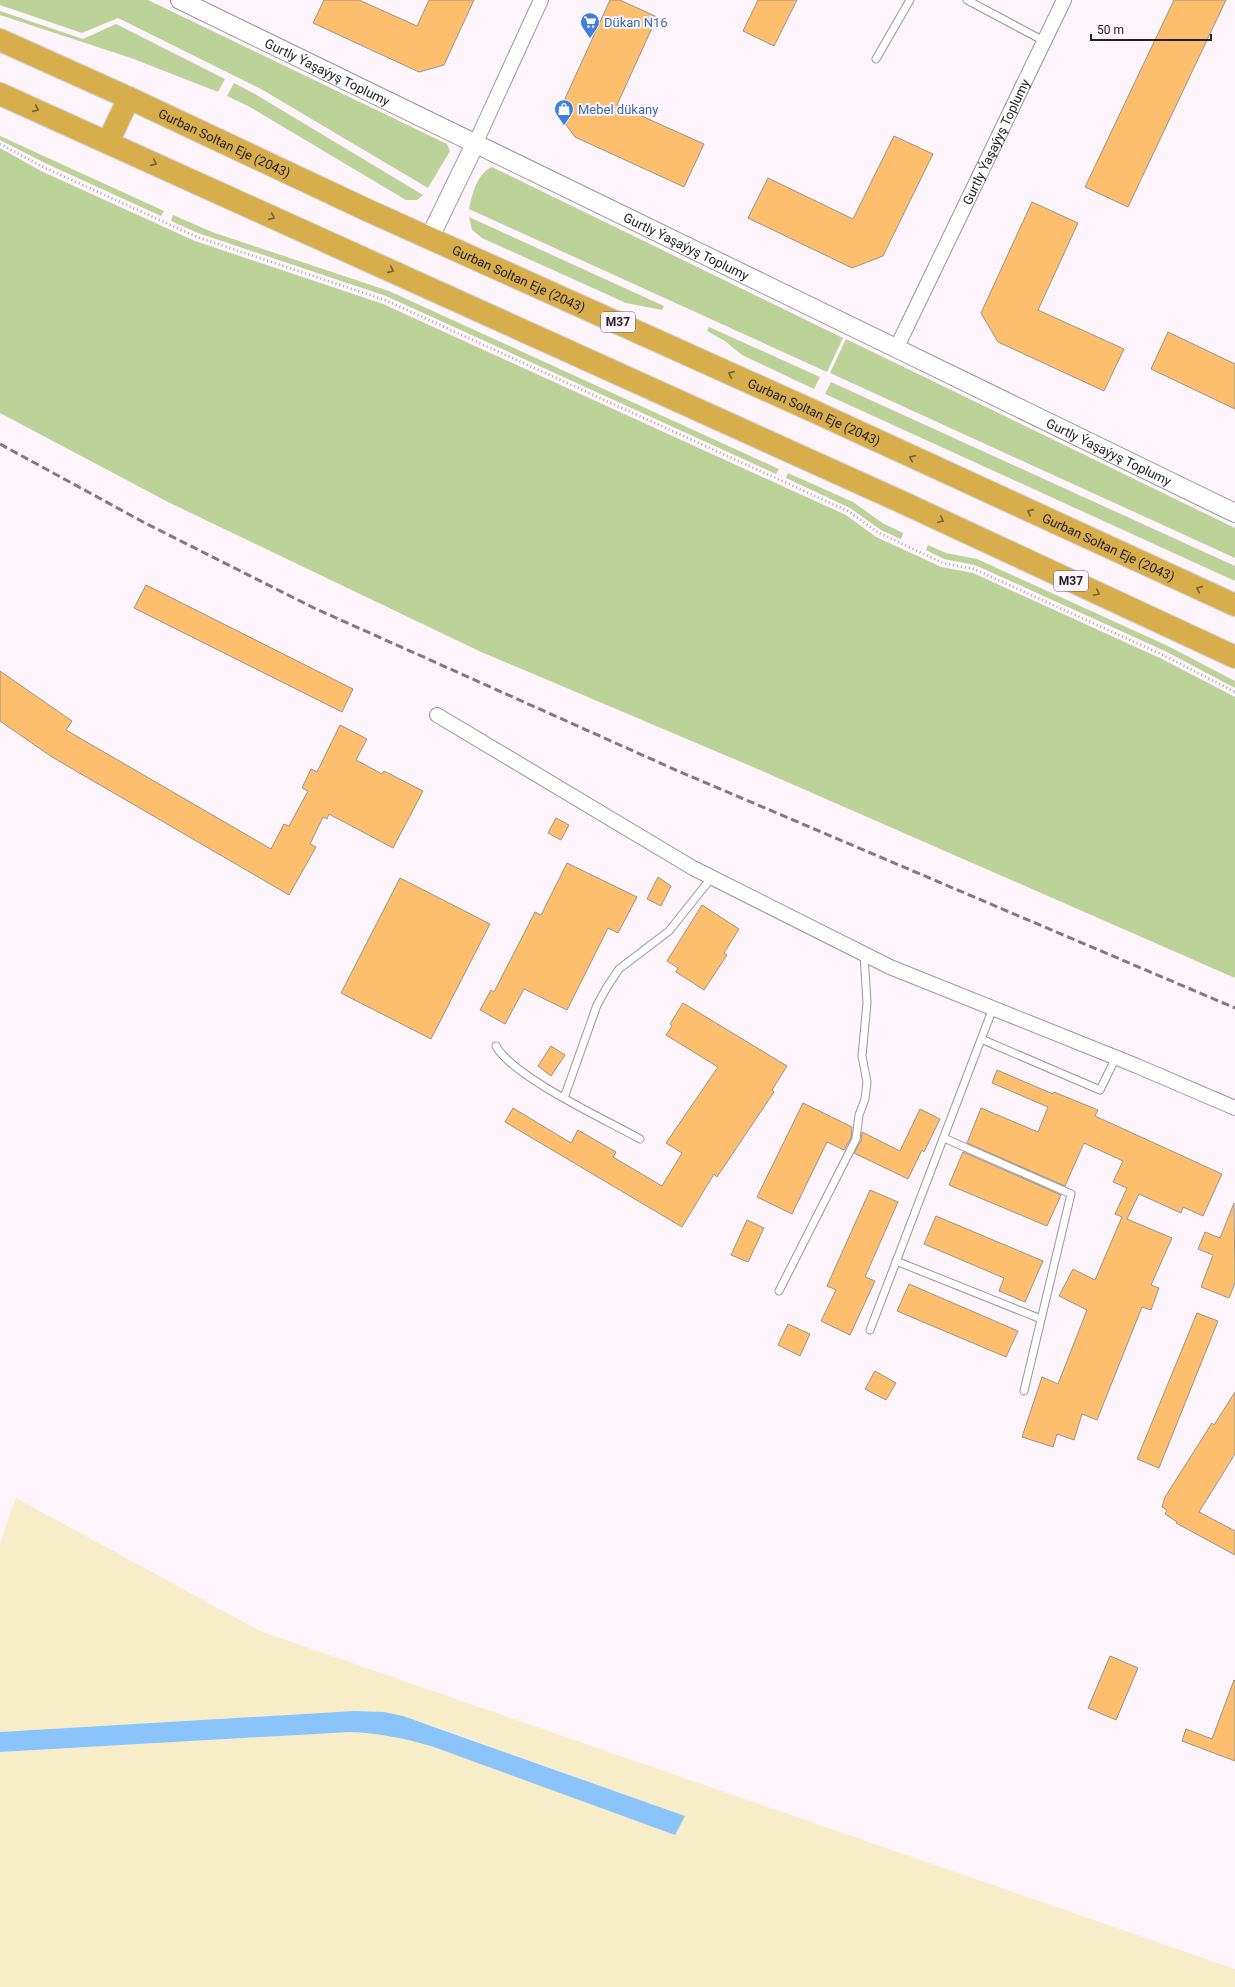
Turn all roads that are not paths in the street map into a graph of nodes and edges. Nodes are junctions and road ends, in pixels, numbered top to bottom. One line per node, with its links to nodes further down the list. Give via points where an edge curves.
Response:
1 (180, 0): 12 (street, Gurtly Ýaşaýyş Toplumy)
2 (541, 0): 12 (street)
3 (910, 0): 8 (lane)
4 (967, 0): 7 (lane)
5 (1064, 0): 7 (street, Gurtly Ýaşaýyş Toplumy)
6 (0, 40): 10 (highway, Gurban Soltan Eje (2043) / M37)
7 (1044, 41): 14 (street, Gurtly Ýaşaýyş Toplumy)
8 (876, 59)
9 (0, 94): 11 (highway, M37, one-way to 11)
10 (129, 98): 11 (highway); 13 (highway, Gurban Soltan Eje (2043) / M37)
11 (108, 142): 17 (highway, M37, one-way to 17, via 906,504)
12 (476, 144): 13 (street); 14 (street, Gurtly Ýaşaýyş Toplumy)
13 (430, 237): 16 (highway, Gurban Soltan Eje (2043) / M37, one-way to 13)
14 (896, 349): 15 (street, Gurtly Ýaşaýyş Toplumy, via 1085,438)
15 (1235, 513)
16 (1235, 605)
17 (1232, 656)
18 (436, 715): 19 (street)
19 (712, 878): 20 (street); 25 (lane, via 669,931 619,969 606,987 596,1005)
20 (864, 954): 21 (street); 30 (lane, via 867,1003 862,1056 867,1082 856,1139)
21 (993, 1008): 22 (lane); 24 (street)
22 (981, 1039): 24 (lane, via 1100,1090); 27 (lane)
23 (496, 1046): 25 (lane, via 501,1055 516,1068)
24 (1116, 1057): 26 (street)
25 (564, 1098): 28 (lane)
26 (1235, 1108)
27 (944, 1138): 29 (lane); 31 (lane, via 1071,1194)
28 (640, 1139)
29 (896, 1261): 31 (lane); 32 (lane)
30 (779, 1291)
31 (1041, 1319): 33 (lane)
32 (870, 1330)
33 (1024, 1391)

